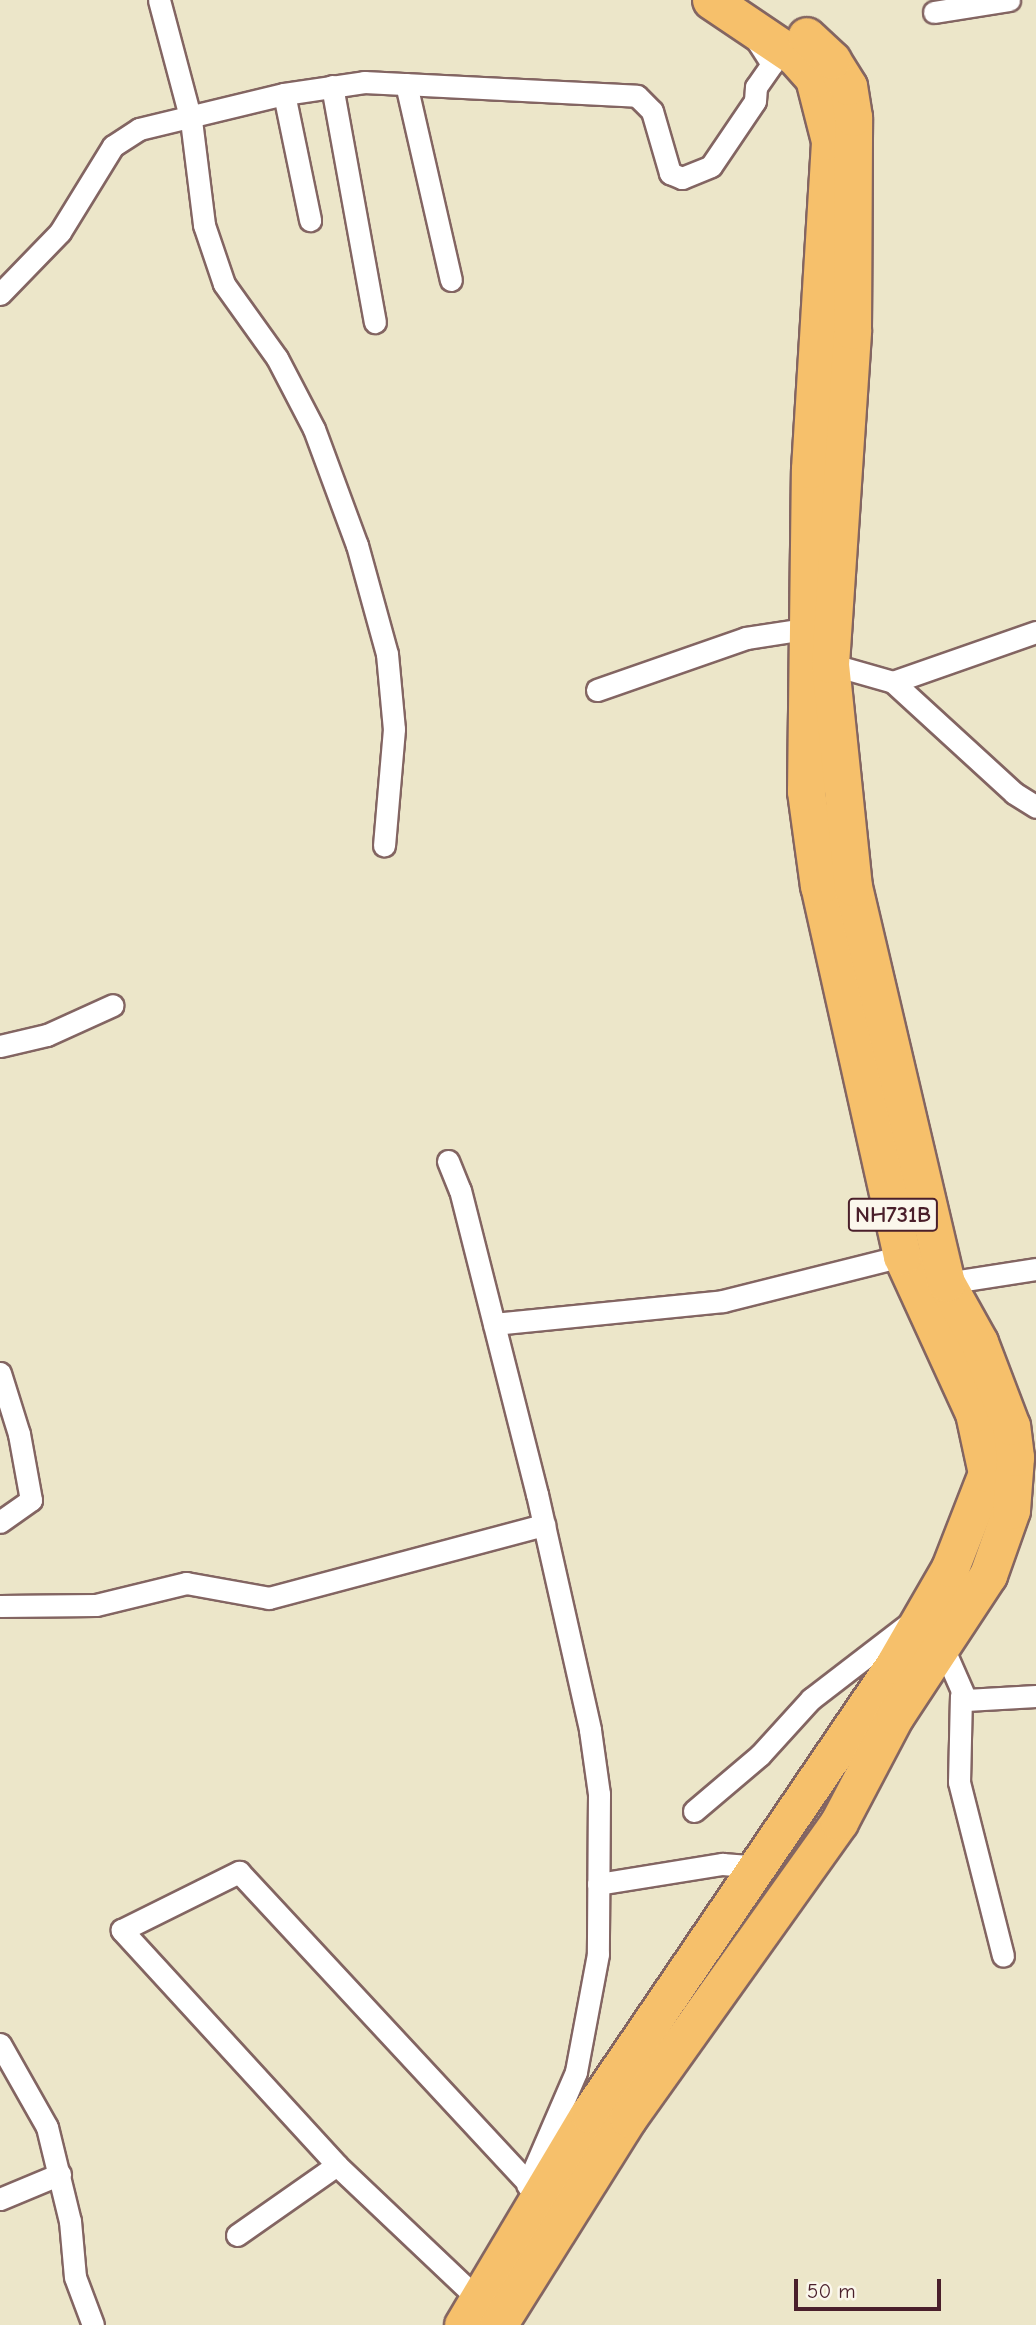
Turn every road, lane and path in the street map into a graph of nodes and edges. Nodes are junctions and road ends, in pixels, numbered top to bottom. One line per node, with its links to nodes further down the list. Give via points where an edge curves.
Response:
1 (159, 0): 9 (street)
2 (711, 0): 5 (highway, NH731B)
3 (996, 1): 4 (street)
4 (934, 12)
5 (748, 13): 6 (street, via 771,71 756,87 755,101 715,162 682,178 670,173 652,111 636,96); 15 (highway, NH731B, via 814,78 830,141)
6 (407, 84): 7 (street); 11 (street)
7 (332, 86): 8 (street); 13 (street)
8 (284, 94): 9 (street); 10 (street)
9 (191, 120): 12 (street, via 139,129 122,138 60,232); 19 (street, via 204,225 224,284 277,358 314,429 357,545 387,654 394,729)
10 (310, 220)
11 (451, 280)
12 (0, 294)
13 (375, 322)
14 (1036, 632): 16 (street)
15 (813, 650): 16 (street); 17 (street, via 746,638); 23 (highway, NH731B, via 806,791 819,886); 25 (highway, via 853,887)
16 (893, 682): 18 (street, via 1014,793)
17 (597, 690)
18 (1036, 807)
19 (384, 846)
20 (113, 1005): 21 (street, via 47,1035)
21 (0, 1046)
22 (448, 1161): 26 (street, via 460,1190)
23 (902, 1256): 26 (street, via 723,1301); 31 (highway, NH731B, via 974,1413 987,1472)
24 (1036, 1269): 25 (street)
25 (946, 1283): 31 (highway, via 1001,1392 1015,1457 1011,1510 988,1575)
26 (494, 1324): 29 (street)
27 (0, 1373): 28 (street, via 19,1434 31,1500)
28 (0, 1522)
29 (544, 1525): 30 (street, via 269,1598 186,1583 96,1605); 36 (street, via 590,1730 599,1794)
30 (0, 1606)
31 (934, 1627): 32 (street); 34 (street, via 811,1699 760,1755); 35 (highway, NH731B); 44 (highway, via 895,1716 839,1822)
32 (961, 1695): 33 (street, via 974,1702); 37 (street, via 959,1782)
33 (1036, 1696)
34 (694, 1811)
35 (762, 1867): 36 (street, via 722,1864); 41 (highway, NH731B)
36 (598, 1884): 41 (street, via 598,1954 576,2072)
37 (1003, 1956)
38 (0, 2044): 40 (street, via 47,2127)
39 (337, 2165): 41 (street, via 122,1930 239,1872); 43 (street); 44 (street)
40 (60, 2174): 42 (street); 45 (street, via 75,2277)
41 (534, 2191): 44 (highway, NH731B)
42 (3, 2193)
43 (237, 2235)
44 (480, 2316)
45 (93, 2325)

